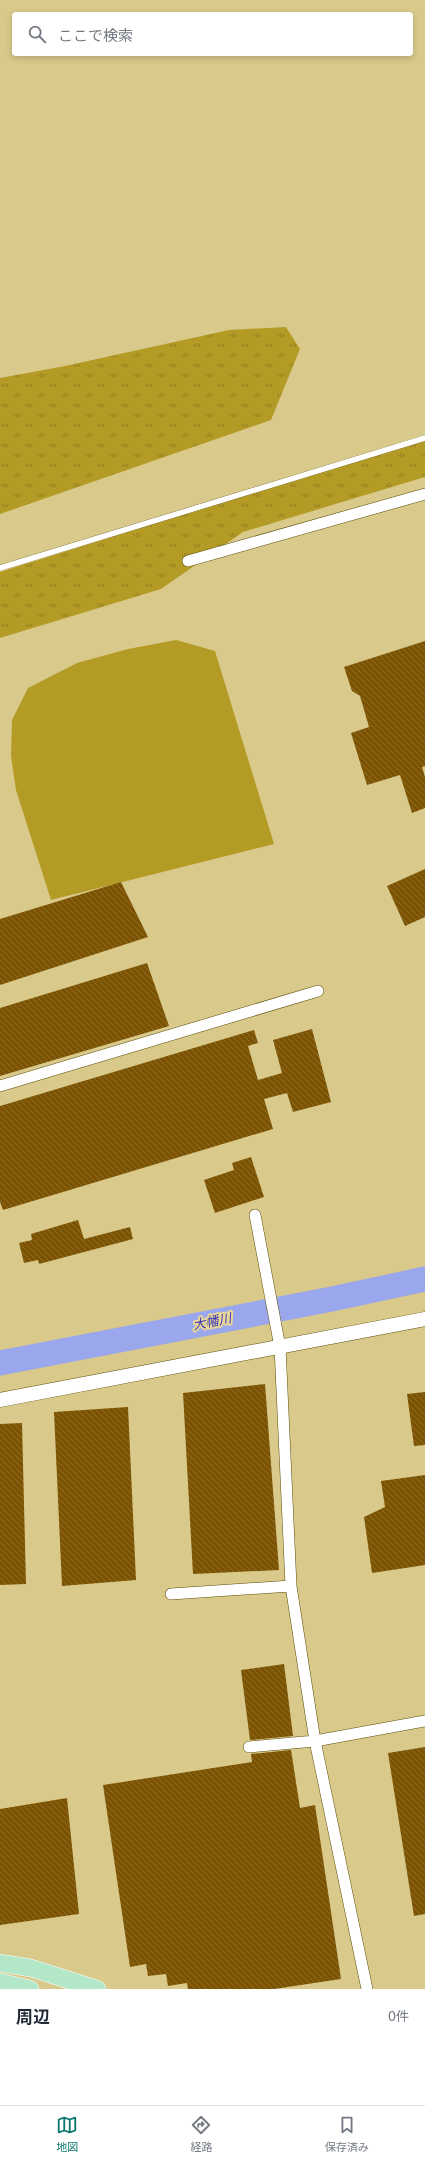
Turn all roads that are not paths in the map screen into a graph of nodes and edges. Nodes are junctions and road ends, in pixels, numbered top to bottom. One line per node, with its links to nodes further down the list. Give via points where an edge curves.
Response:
1 (425, 438): 4 (lane)
2 (425, 494): 3 (street)
3 (188, 561)
4 (0, 568)
5 (318, 991): 6 (street)
6 (0, 1086)
7 (255, 1215): 9 (street)
8 (425, 1319): 9 (street)
9 (280, 1347): 10 (street); 11 (street)
10 (0, 1400)
11 (291, 1586): 12 (street); 14 (street)
12 (171, 1594)
13 (425, 1721): 14 (street)
14 (315, 1741): 15 (street); 20 (street)
15 (249, 1747)
16 (0, 1962): 19 (main road, via 31,1968)
17 (0, 1982): 18 (main road)
18 (30, 1989)
19 (97, 1989)
20 (367, 1989)

